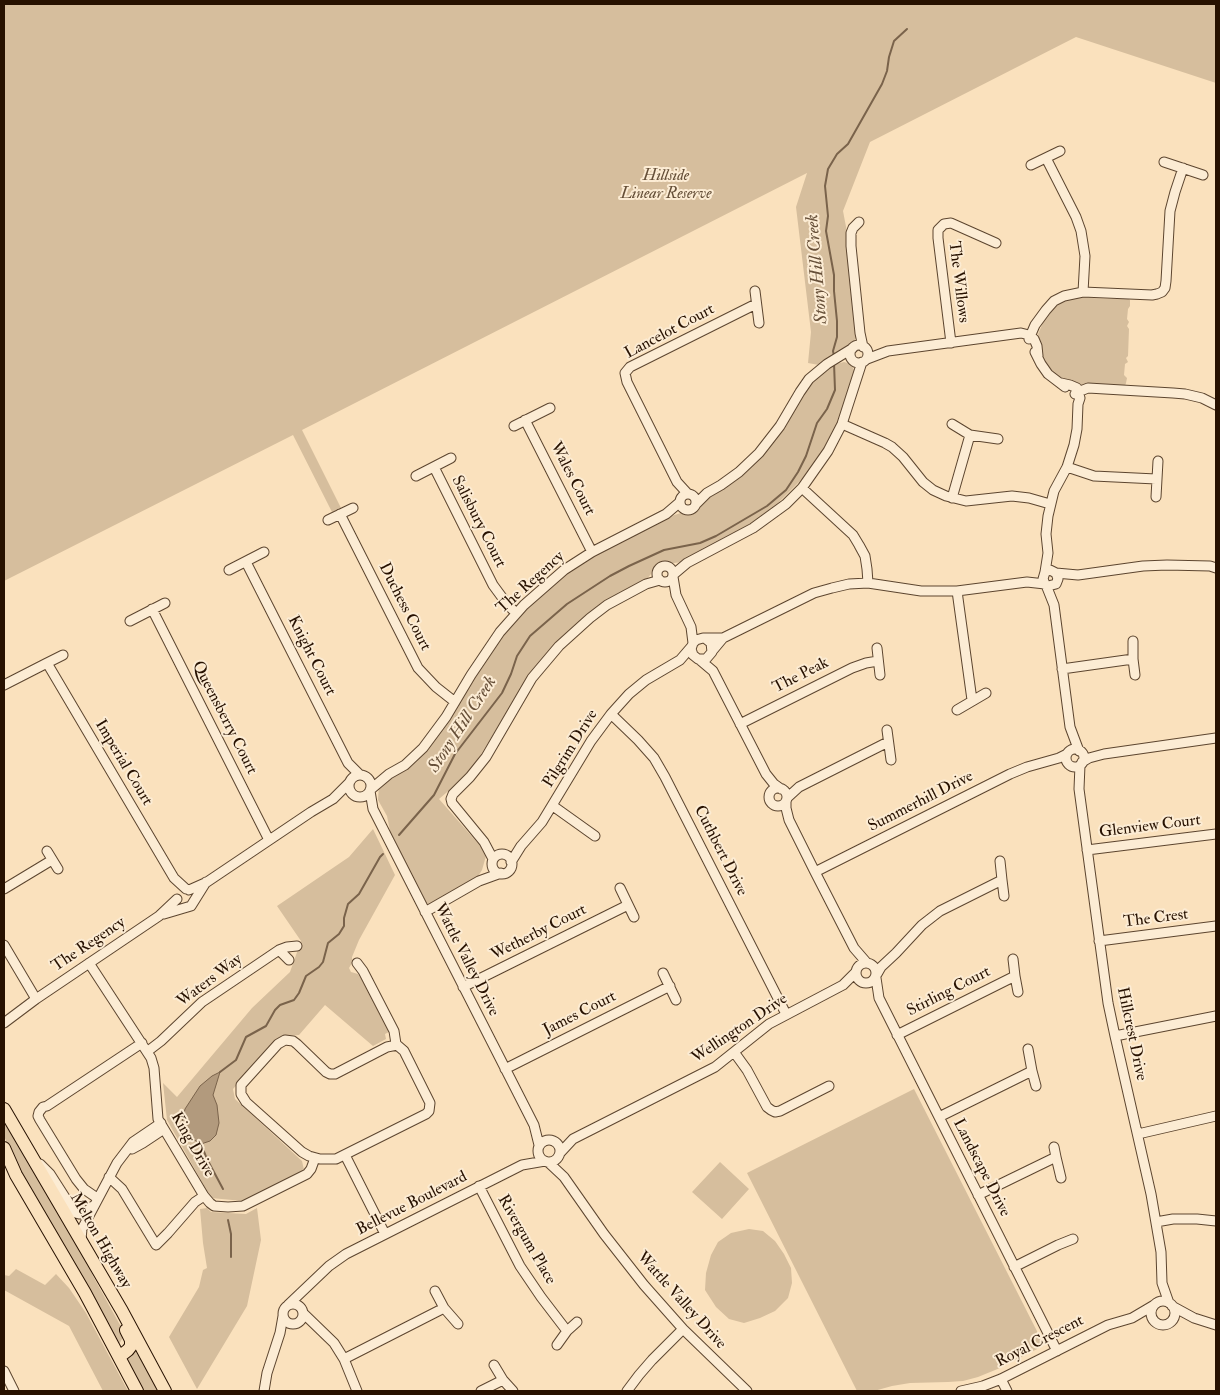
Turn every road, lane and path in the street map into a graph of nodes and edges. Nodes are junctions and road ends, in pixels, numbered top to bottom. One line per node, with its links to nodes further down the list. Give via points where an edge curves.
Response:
1 (1060, 151): 2 (street)
2 (1046, 158): 4 (street); 10 (street, via 1081,231 1085,256)
3 (1164, 162): 5 (street)
4 (1031, 165)
5 (1183, 168): 6 (street); 10 (street, via 1170,211 1166,281 1162,292 1152,295)
6 (1203, 175)
7 (859, 222): 15 (street, via 853,228 851,238)
8 (998, 244): 14 (street, The Willows, via 951,223 938,230)
9 (755, 291): 11 (street)
10 (1083, 292): 13 (street, via 1054,301)
11 (756, 304): 12 (street); 37 (street, Lancelot Court, via 630,367 625,373)
12 (759, 323)
13 (1030, 337): 14 (street); 19 (street, via 1048,374)
14 (951, 343): 16 (street)
15 (859, 348): 16 (street); 17 (street, The Regency); 18 (street, via 851,353); 18 (street, via 868,354)
16 (888, 352): 18 (street)
17 (837, 359): 18 (street); 37 (street, The Regency, via 809,379 780,426 739,472 707,493)
18 (859, 360): 23 (street)
19 (1078, 393): 20 (street, via 1088,388 1185,394); 31 (street, via 1076,438)
20 (1216, 405)
21 (550, 408): 22 (street)
22 (525, 420): 25 (street); 43 (street, Wales Court)
23 (842, 424): 34 (street); 36 (street, via 892,447 929,487)
24 (952, 424): 26 (street)
25 (514, 426)
26 (970, 434): 27 (street); 36 (street)
27 (998, 439)
28 (451, 458): 30 (street, Salisbury Court)
29 (1158, 461): 33 (street)
30 (434, 467): 32 (street, Salisbury Court); 62 (street, Salisbury Court, via 493,585)
31 (1067, 467): 33 (street, via 1094,476); 38 (street)
32 (416, 476)
33 (1156, 479): 35 (street)
34 (802, 488): 45 (street, via 753,528); 54 (street, via 860,545 865,556)
35 (1156, 496)
36 (952, 498): 38 (street, via 966,501 1012,496)
37 (687, 501): 43 (street, The Regency)
38 (1050, 504): 49 (street, via 1046,526)
39 (353, 508): 40 (street)
40 (340, 514): 41 (street); 84 (street, Duchess Court, via 418,668 436,688)
41 (328, 520)
42 (264, 552): 44 (street)
43 (592, 552): 62 (street, The Regency, via 564,570)
44 (246, 562): 48 (street); 96 (street, Knight Court)
45 (687, 563): 46 (street); 51 (street)
46 (667, 566): 51 (street, via 672,569); 52 (street, via 662,566)
47 (1214, 567): 50 (street, via 1155,565)
48 (229, 570)
49 (1050, 573): 50 (street); 53 (street); 55 (street, via 1043,579); 56 (street, via 1058,579)
50 (1078, 575): 56 (street)
51 (673, 576): 52 (street, via 670,581); 58 (street)
52 (660, 578): 58 (street); 115 (street, via 607,605 555,650 532,678 486,757 453,794 452,803)
53 (1027, 582): 55 (street); 57 (street)
54 (868, 583): 57 (street, via 921,591); 65 (street, via 814,592)
55 (1045, 584): 56 (street); 60 (street, Hillcrest Drive)
56 (1056, 584): 60 (street, Hillcrest Drive)
57 (957, 592): 83 (street)
58 (676, 595): 64 (street)
59 (164, 603): 61 (street)
60 (1054, 605): 77 (street, Hillcrest Drive)
61 (152, 609): 63 (street); 112 (street, Queensberry Court)
62 (516, 613): 84 (street, The Regency, via 486,652)
63 (130, 621)
64 (691, 627): 66 (street); 68 (street)
65 (723, 638): 66 (street); 70 (street)
66 (704, 639): 68 (street, via 696,640); 70 (street, via 711,643)
67 (1133, 641): 74 (street)
68 (692, 645): 72 (street, via 693,655); 73 (street, Pilgrim Drive)
69 (877, 648): 75 (street)
70 (712, 651): 72 (street, via 709,657); 78 (street)
71 (63, 655): 76 (street)
72 (699, 659): 73 (street, Pilgrim Drive); 78 (street)
73 (680, 660): 86 (street, Pilgrim Drive, via 646,680)
74 (1133, 660): 77 (street); 80 (street)
75 (878, 661): 79 (street); 87 (street, The Peak, via 852,668)
76 (47, 663): 81 (street); 126 (street, Imperial Court)
77 (1062, 668): 88 (street, Hillcrest Drive)
78 (713, 671): 87 (street)
79 (880, 675)
80 (1135, 675)
81 (4, 685)
82 (986, 693): 83 (street)
83 (972, 700): 85 (street)
84 (455, 702): 97 (street, The Regency, via 423,748)
85 (957, 710)
86 (611, 714): 106 (street, Pilgrim Drive, via 591,741); 158 (street, Cuthbert Drive, via 654,758 666,777)
87 (740, 724): 98 (street)
88 (1070, 727): 92 (street, Hillcrest Drive); 94 (street, Hillcrest Drive)
89 (887, 730): 91 (street)
90 (1216, 738): 94 (street, Summerhill Drive)
91 (888, 742): 93 (street); 103 (street)
92 (1068, 753): 94 (street, Hillcrest Drive, via 1066,759); 95 (street, Summerhill Drive)
93 (891, 760)
94 (1077, 760): 95 (street, Summerhill Drive); 113 (street, Hillcrest Drive, via 1074,773)
95 (1042, 763): 119 (street, Summerhill Drive, via 1010,774)
96 (348, 764): 99 (street, Knight Court); 100 (street, Knight Court)
97 (390, 774): 99 (street); 101 (street, The Regency)
98 (766, 774): 102 (street); 103 (street)
99 (362, 776): 100 (street, via 354,777); 101 (street, via 370,783)
100 (350, 782): 104 (street, via 350,792); 105 (street, The Regency)
101 (370, 790): 104 (street, via 365,796); 108 (street, Wattle Valley Drive)
102 (770, 794): 103 (street, via 773,790); 107 (street, via 769,800)
103 (784, 795): 107 (street, via 783,805); 109 (street)
104 (357, 797): 105 (street, The Regency); 108 (street, Wattle Valley Drive)
105 (333, 799): 112 (street, The Regency)
106 (553, 806): 111 (street); 115 (street, Pilgrim Drive, via 521,846)
107 (776, 806): 109 (street)
108 (373, 809): 131 (street, Wattle Valley Drive)
109 (789, 820): 119 (street)
110 (1216, 834): 113 (street, Glenview Court)
111 (595, 836)
112 (269, 840): 123 (street, The Regency)
113 (1087, 850): 135 (street, Hillcrest Drive)
114 (46, 851): 116 (street)
115 (500, 859): 120 (street, via 495,871); 120 (street, via 509,870); 122 (street, Pilgrim Drive)
116 (52, 860): 118 (street); 125 (street)
117 (1000, 861): 121 (street)
118 (58, 869)
119 (815, 872): 138 (street)
120 (501, 873): 122 (street, Pilgrim Drive)
121 (1002, 880): 127 (street); 142 (street, via 940,911 922,924)
122 (479, 881): 131 (street, Pilgrim Drive)
123 (206, 882): 126 (street, The Regency); 128 (street, The Regency)
124 (620, 888): 129 (street)
125 (4, 889)
126 (182, 893): 128 (street, Imperial Court, via 194,894); 130 (street, via 180,905); 132 (street, The Regency)
127 (1004, 896)
128 (195, 900): 130 (street, The Regency)
129 (628, 905): 133 (street); 153 (street, Wetherby Court)
130 (186, 907): 132 (street, The Regency)
131 (425, 912): 153 (street, Wattle Valley Drive)
132 (159, 916): 145 (street, The Regency)
133 (634, 917)
134 (1216, 926): 135 (street, The Crest)
135 (1099, 941): 162 (street, Hillcrest Drive)
136 (4, 945): 156 (street)
137 (297, 946): 139 (street, Waters Way)
138 (854, 948): 144 (street); 146 (street)
139 (279, 950): 141 (street); 166 (street, Waters Way, via 202,1002)
140 (1013, 958): 149 (street, Stirling Court)
141 (289, 960)
142 (888, 960): 144 (street); 148 (street)
143 (357, 963): 164 (street, via 394,1031)
144 (868, 963): 146 (street, via 861,964); 148 (street, via 875,967)
145 (89, 964): 156 (street, The Regency); 163 (street, King Drive)
146 (856, 970): 150 (street); 151 (street, Wellington Drive)
147 (663, 973): 152 (street)
148 (876, 976): 150 (street, via 869,983); 155 (street, Landscape Drive)
149 (1015, 976): 154 (street, Stirling Court); 161 (street, Stirling Court)
150 (862, 983): 151 (street, Wellington Drive); 155 (street, Landscape Drive)
151 (843, 985): 158 (street, Wellington Drive)
152 (670, 986): 157 (street); 168 (street, James Court)
153 (463, 987): 168 (street, Wattle Valley Drive)
154 (1018, 992)
155 (879, 998): 161 (street, Landscape Drive)
156 (36, 999): 160 (street, The Regency)
157 (676, 1000)
158 (786, 1014): 167 (street, Wellington Drive)
159 (1216, 1016): 162 (street)
160 (5, 1019)
161 (897, 1035): 174 (street, Landscape Drive)
162 (1115, 1036): 177 (street, Hillcrest Drive)
163 (142, 1043): 166 (street, King Drive); 196 (street, via 39,1112 38,1116 78,1183)
164 (396, 1044): 184 (street, via 402,1049 430,1103 429,1111); 187 (street, via 330,1074 297,1044 285,1040 241,1085 241,1094 246,1102 302,1152)
165 (1028, 1049): 169 (street)
166 (148, 1051): 176 (street, King Drive, via 153,1062 158,1119)
167 (734, 1052): 170 (street, via 767,1107 775,1112); 178 (street, Wellington Drive, via 710,1070)
168 (505, 1069): 175 (street, Wattle Valley Drive)
169 (1032, 1071): 171 (street); 174 (street)
170 (829, 1086)
171 (1036, 1086)
172 (4, 1109): 183 (highway, Melton Highway)
173 (1216, 1116): 177 (street)
174 (939, 1117): 194 (street, Landscape Drive)
175 (534, 1125): 179 (street, Wattle Valley Drive); 180 (street, Wattle Valley Drive)
176 (163, 1126): 190 (street, via 133,1142); 195 (street, King Drive)
177 (1138, 1134): 197 (street, Hillcrest Drive)
178 (573, 1139): 179 (street, Wellington Drive); 185 (street, Wellington Drive)
179 (552, 1140): 180 (street, via 544,1140); 185 (street, via 560,1147)
180 (538, 1147): 188 (street, via 539,1156); 189 (street, Bellevue Boulevard)
181 (1054, 1147): 186 (street)
182 (4, 1148): 223 (highway, via 16,1175)
183 (28, 1151): 196 (street, via 50,1174 75,1213 85,1213); 201 (highway, Melton Highway)
184 (345, 1155): 187 (street, via 329,1160); 199 (street)
185 (560, 1155): 188 (street, via 554,1161); 191 (street, Wattle Valley Drive)
186 (1056, 1157): 192 (street); 194 (street)
187 (315, 1158): 195 (street, King Drive, via 307,1174 243,1206 214,1206)
188 (546, 1162): 189 (street, Bellevue Boulevard); 191 (street, Wattle Valley Drive)
189 (522, 1165): 193 (street, Bellevue Boulevard)
190 (109, 1177): 195 (street, via 122,1189 156,1245); 196 (street)
191 (564, 1177): 219 (street, Wattle Valley Drive, via 617,1252)
192 (1061, 1178)
193 (479, 1186): 199 (street, Bellevue Boulevard); 220 (street, Rivergum Place, via 520,1266)
194 (978, 1195): 202 (street, Landscape Drive)
195 (204, 1196)
196 (95, 1202): 201 (street, via 82,1229)
197 (1156, 1222): 198 (street, via 1173,1219); 204 (street, Hillcrest Drive)
198 (1216, 1222)
199 (385, 1234): 203 (street, Bellevue Boulevard, via 336,1260)
200 (1073, 1239): 202 (street)
201 (82, 1242): 223 (highway, via 93,1270 131,1340 130,1348); 230 (highway, Melton Highway)
202 (1014, 1267): 222 (street, Landscape Drive)
203 (320, 1275): 208 (street, Bellevue Boulevard); 211 (street, Bellevue Boulevard, via 307,1292)
204 (1162, 1283): 206 (street, Hillcrest Drive); 207 (street, Hillcrest Drive)
205 (435, 1291): 209 (street)
206 (1155, 1304): 207 (street, via 1165,1301); 212 (street, Royal Crescent); 215 (street, via 1151,1311)
207 (1170, 1304): 213 (street); 214 (street, via 1174,1313)
208 (288, 1305): 210 (street, Bellevue Boulevard); 211 (street, via 293,1304)
209 (444, 1308): 217 (street); 224 (street)
210 (283, 1316): 211 (street, via 287,1321); 226 (street, Bellevue Boulevard)
211 (299, 1317): 224 (street, via 319,1328); 226 (street, Bellevue Boulevard)
212 (1132, 1318): 215 (street, Royal Crescent); 222 (street, Royal Crescent, via 1108,1325)
213 (1194, 1318): 214 (street); 218 (street)
214 (1172, 1320): 215 (street, via 1163,1325)
215 (1154, 1321)
216 (577, 1322): 220 (street)
217 (458, 1324)
218 (1216, 1325)
219 (683, 1330): 237 (street, via 639,1374); 238 (street, Wattle Valley Drive)
220 (567, 1332): 221 (street)
221 (557, 1345)
222 (1057, 1351): 229 (street, Royal Crescent)
223 (119, 1356): 232 (highway)
224 (344, 1359): 234 (street)
225 (494, 1365): 228 (street)
226 (269, 1366): 233 (street, Bellevue Boulevard)
227 (4, 1371): 231 (street)
228 (503, 1380): 235 (street); 236 (street)
229 (1001, 1380): 239 (street, Royal Crescent); 240 (street)
230 (162, 1386)
231 (14, 1391)
232 (137, 1391)
233 (264, 1391)
234 (357, 1391)
235 (481, 1391)
236 (512, 1391)
237 (627, 1391)
238 (747, 1391)
239 (961, 1391)
240 (1007, 1391)

